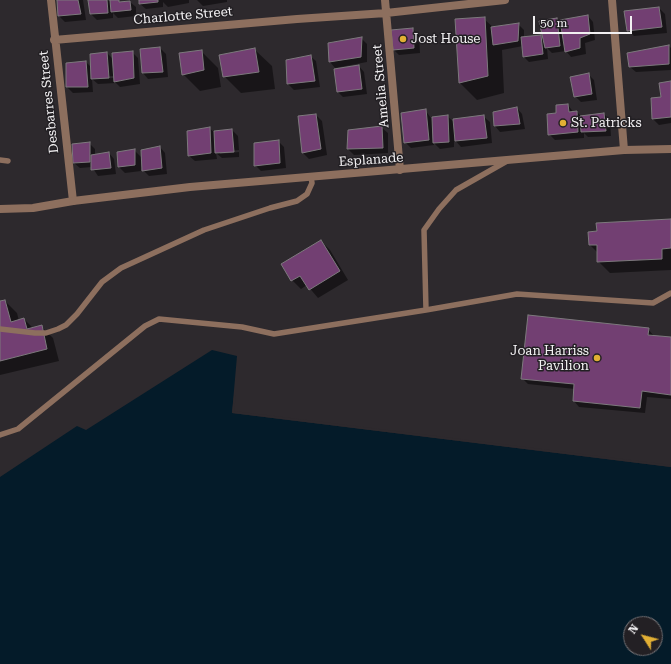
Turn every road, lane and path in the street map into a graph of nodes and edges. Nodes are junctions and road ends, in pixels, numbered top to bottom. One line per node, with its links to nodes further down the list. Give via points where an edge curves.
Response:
1 (51, 0): 6 (street, Desbarres Street)
2 (385, 0): 5 (street, Amelia Street)
3 (505, 0): 5 (street, Charlotte Street)
4 (612, 0): 8 (street)
5 (386, 13): 6 (street, Charlotte Street); 12 (street, Amelia Street)
6 (54, 40): 14 (street, Desbarres Street)
7 (671, 148): 8 (street, Esplanade)
8 (624, 150): 9 (street, Esplanade)
9 (511, 159): 12 (street, Esplanade); 17 (lane, via 456,190 424,230)
10 (0, 160): 11 (lane)
11 (8, 161)
12 (400, 170): 13 (street, Esplanade)
13 (311, 177): 14 (street, Esplanade, via 190,187); 18 (lane, via 312,183 307,194 297,201 204,230 121,268 102,282 77,314 58,329 35,333)
14 (73, 201): 15 (street, Esplanade, via 33,208)
15 (0, 209)
16 (671, 293): 17 (lane, via 653,303 517,294)
17 (426, 310): 19 (lane, via 274,334 242,327 159,319 145,326 18,429)
18 (0, 329)
19 (0, 435)

